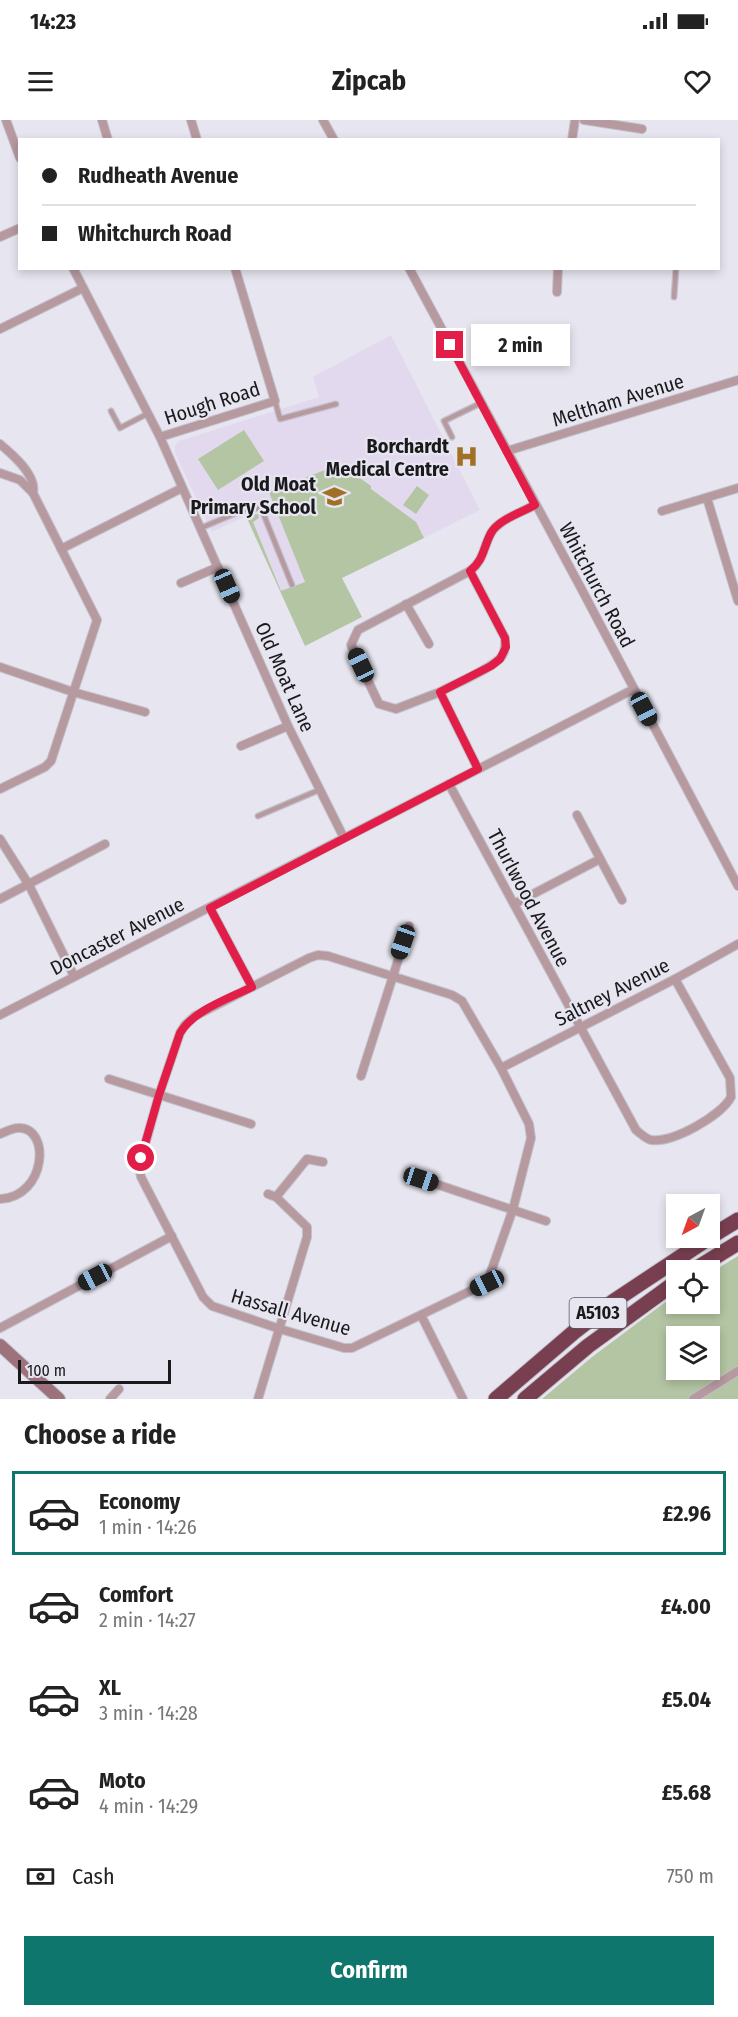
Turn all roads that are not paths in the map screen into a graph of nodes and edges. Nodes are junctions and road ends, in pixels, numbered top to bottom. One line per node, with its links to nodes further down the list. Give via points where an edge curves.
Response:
1 (7, 120): 12 (street)
2 (102, 120): 8 (street)
3 (191, 120): 9 (street)
4 (323, 120): 10 (street)
5 (574, 120): 11 (street)
6 (584, 120): 7 (street)
7 (642, 129)
8 (107, 138)
9 (196, 138)
10 (333, 138)
11 (572, 138)
12 (18, 152)
13 (18, 229): 14 (street)
14 (0, 237)
15 (74, 270): 20 (street, Old Moat Lane)
16 (236, 270): 25 (street)
17 (410, 270): 26 (street, Whitchurch Road)
18 (558, 270): 21 (street)
19 (676, 270): 22 (lane)
20 (83, 288): 23 (street); 29 (street, Old Moat Lane)
21 (556, 292)
22 (674, 297)
23 (0, 329)
24 (738, 380): 33 (street, Meltham Avenue)
25 (275, 401): 27 (lane, via 280,419); 30 (street, Hough Road)
26 (481, 403): 31 (lane, via 444,422); 33 (street, Whitchurch Road)
27 (336, 404)
28 (111, 411): 29 (lane, via 120,428)
29 (147, 414): 30 (street, Old Moat Lane)
30 (160, 437): 35 (street, Old Moat Lane)
31 (452, 437)
32 (0, 444): 37 (street, via 31,478)
33 (507, 451): 39 (street, Whitchurch Road)
34 (0, 473): 37 (street, via 20,480)
35 (182, 488): 41 (street, Old Moat Lane); 42 (street)
36 (738, 489): 38 (street)
37 (33, 493): 42 (street)
38 (706, 498): 40 (street); 47 (street)
39 (535, 505): 44 (street, via 496,526 484,555); 51 (street, Whitchurch Road)
40 (662, 511)
41 (201, 528): 43 (street, Old Moat Lane); 46 (lane, via 243,510 261,508)
42 (61, 549): 52 (street, via 97,620)
43 (218, 567): 45 (street); 55 (street, Old Moat Lane)
44 (470, 571): 48 (street); 53 (street, via 506,647 491,666)
45 (181, 583)
46 (292, 585)
47 (738, 601)
48 (406, 604): 49 (street); 53 (street, via 358,630 351,645 379,704 396,709)
49 (429, 644)
50 (0, 667): 52 (street)
51 (634, 689): 57 (street, Doncaster Avenue); 68 (street, Whitchurch Road)
52 (73, 692): 54 (street); 59 (street, via 51,761)
53 (440, 692): 57 (street)
54 (145, 712)
55 (288, 726): 56 (street); 60 (street, Old Moat Lane)
56 (241, 746)
57 (478, 769): 58 (street, Doncaster Avenue)
58 (449, 784): 63 (street, Doncaster Avenue); 71 (street, Thurlwood Avenue)
59 (0, 789)
60 (319, 790): 62 (lane); 63 (street, Old Moat Lane)
61 (577, 815): 66 (street)
62 (258, 816)
63 (344, 838): 72 (street, Doncaster Avenue)
64 (0, 839): 67 (street)
65 (105, 844): 67 (street)
66 (600, 859): 70 (street); 71 (street)
67 (29, 885): 69 (street); 76 (street)
68 (738, 886)
69 (0, 899)
70 (622, 900)
71 (514, 904): 80 (street, Thurlwood Avenue)
72 (210, 908): 76 (street, Doncaster Avenue); 78 (street)
73 (409, 926): 75 (street)
74 (738, 944): 77 (street, Saltney Avenue)
75 (392, 975): 78 (street, Hassall Avenue, via 318,955); 81 (street, Hassall Avenue, via 462,1001); 82 (street)
76 (74, 976): 79 (street, Doncaster Avenue)
77 (675, 979): 80 (street, Saltney Avenue); 80 (street, Thurlwood Avenue, via 730,1078 731,1097 716,1115 667,1140 649,1140 636,1130)
78 (252, 987): 84 (street, Hassall Avenue, via 185,1025)
79 (0, 1014)
80 (581, 1027): 81 (street, Saltney Avenue)
81 (501, 1068): 90 (street, Hassall Avenue, via 529,1124 531,1138)
82 (361, 1076)
83 (109, 1079): 84 (street)
84 (159, 1095): 85 (street); 94 (street, Hassall Avenue, via 139,1166)
85 (251, 1124)
86 (0, 1134): 89 (street, via 19,1128 29,1130 40,1154 34,1180 16,1195)
87 (323, 1162): 101 (street, via 307,1159 272,1196 307,1227)
88 (421, 1179): 90 (street)
89 (0, 1199)
90 (513, 1209): 92 (street); 99 (street, Hassall Avenue, via 487,1283)
91 (738, 1220): 93 (highway, A5103)
92 (546, 1221)
93 (720, 1231)
94 (172, 1236): 100 (street); 101 (street, Hassall Avenue, via 203,1297 212,1306)
95 (738, 1243): 97 (highway)
96 (692, 1248): 109 (highway, A5103, via 598,1313)
97 (710, 1260)
98 (666, 1289): 110 (highway, A5103, via 588,1346)
99 (421, 1315): 101 (street, Hassall Avenue, via 352,1348); 105 (street)
100 (0, 1328)
101 (280, 1329): 108 (street)
102 (0, 1345): 106 (street)
103 (738, 1371): 111 (street)
104 (119, 1389): 107 (street)
105 (462, 1398)
106 (59, 1399)
107 (110, 1399)
108 (258, 1399)
109 (496, 1399)
110 (525, 1399)
111 (693, 1399)

